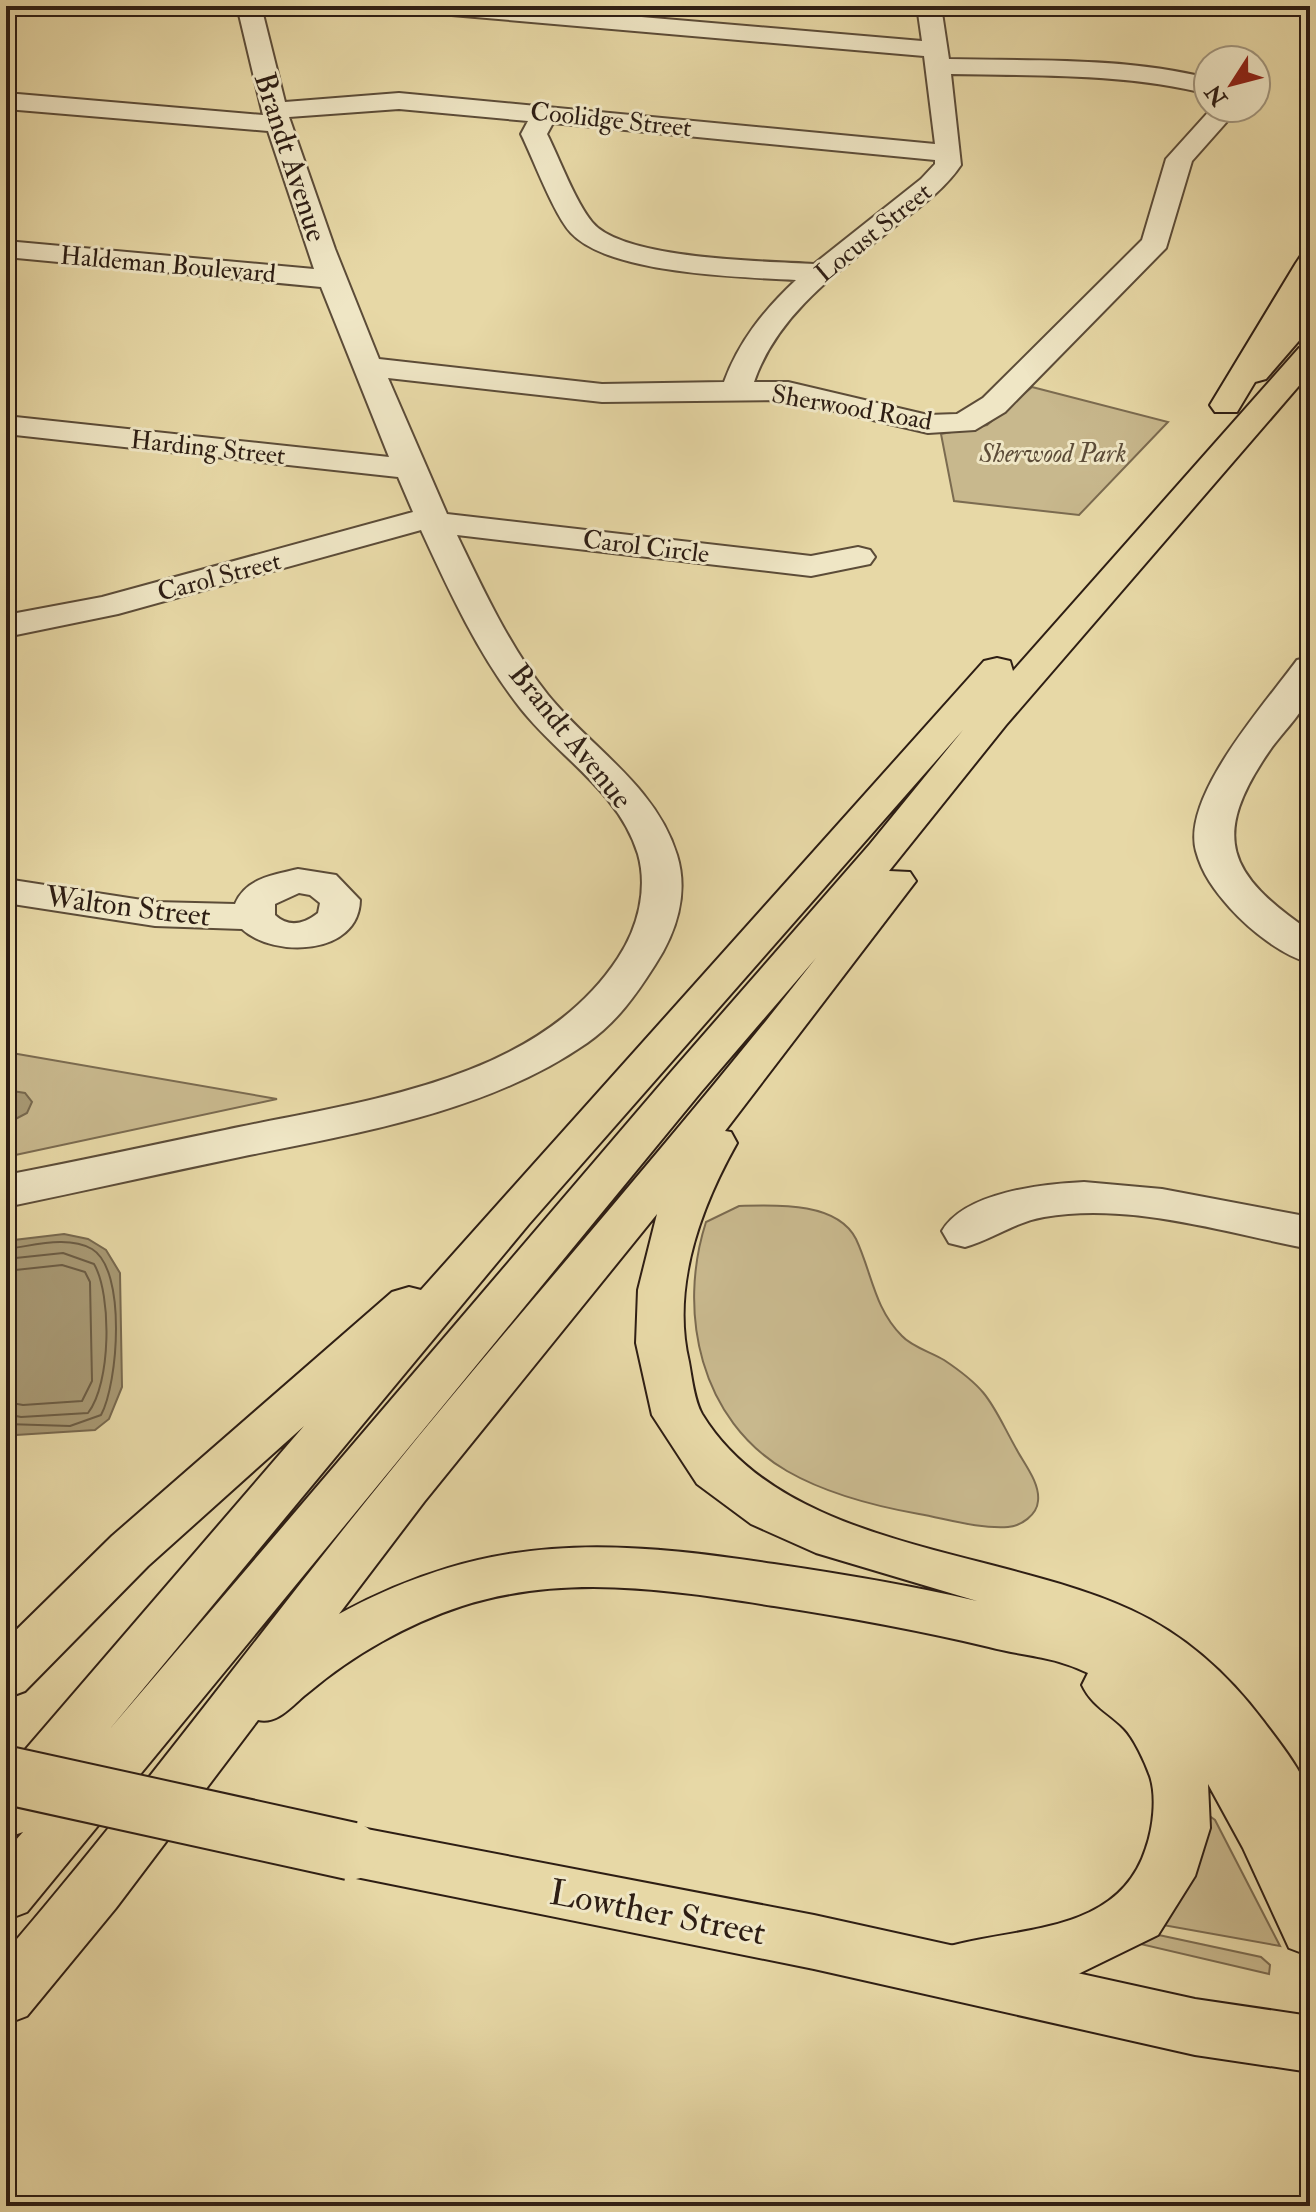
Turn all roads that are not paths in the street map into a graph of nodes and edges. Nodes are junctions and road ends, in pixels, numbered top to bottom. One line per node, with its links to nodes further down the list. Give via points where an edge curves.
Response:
1 (249, 6): 8 (street, Brandt Avenue)
2 (428, 6): 4 (street)
3 (929, 6): 4 (street, Locust Street)
4 (936, 58): 5 (street); 10 (street, Locust Street)
5 (1192, 82)
6 (6, 101): 8 (street, Coolidge Street)
7 (545, 113): 8 (street, Coolidge Street, via 399,101); 10 (street, Coolidge Street); 13 (street, via 534,134 590,237 646,256)
8 (276, 117): 14 (street, Brandt Avenue)
9 (1211, 124): 18 (street, Sherwood Road, via 1179,159 1156,242 978,417 953,425 928,424 803,393)
10 (949, 153): 13 (street, Locust Street, via 948,165 931,185)
11 (6, 249): 14 (street, Haldeman Boulevard)
12 (1310, 263): 19 (main road)
13 (820, 273): 18 (street, Locust Street, via 762,334)
14 (331, 279): 17 (street, Brandt Avenue)
15 (1310, 310): 19 (main road)
16 (1308, 357): 22 (main road)
17 (368, 367): 18 (street, Sherwood Road, via 602,393); 21 (street, Brandt Avenue)
18 (736, 391)
19 (1226, 405): 32 (main road)
20 (6, 425): 21 (street, Harding Street)
21 (411, 469): 23 (street, Brandt Avenue)
22 (1197, 484): 30 (main road); 41 (main road, via 993,717)
23 (432, 520): 24 (street, Carol Circle, via 811,566); 25 (street, Carol Street, via 106,607); 31 (street, Brandt Avenue, via 520,682 602,768 647,830 657,851 662,896 641,958 613,997 584,1024 474,1083 337,1121)
24 (858, 557)
25 (6, 626)
26 (1305, 682): 29 (street, via 1232,778 1211,839 1227,882 1247,905)
27 (6, 891): 28 (street, Walton Street, via 155,914)
28 (251, 917)
29 (1310, 950)
30 (761, 1057): 38 (main road, via 406,1488); 40 (main road, via 748,1090 692,1180 666,1253 659,1314 664,1389 681,1426 732,1486 813,1533 1026,1591 1113,1625 1167,1658 1219,1702 1258,1755)
31 (6, 1191)
32 (513, 1213): 36 (main road, via 130,1551); 39 (main road)
33 (965, 1231): 34 (street, via 1013,1207 1106,1198)
34 (1310, 1233)
35 (1005, 1629): 38 (main road, via 892,1603 674,1569 566,1565 508,1573 396,1610 334,1645 280,1683); 42 (main road, via 1052,1635 1104,1655 1158,1690 1199,1729 1237,1780); 43 (main road, via 1096,1675 1145,1713 1179,1776 1181,1828 1166,1876 1137,1916 1070,1951)
36 (6, 1675)
37 (6, 1775): 43 (main road, Lowther Street, bridge)
38 (170, 1790): 44 (main road)
39 (6, 1813)
40 (1310, 1847)
41 (6, 1894)
42 (1310, 1929)
43 (949, 1972): 45 (main road, Lowther Street, via 1195,2027)
44 (6, 1996)
45 (1310, 2044)

